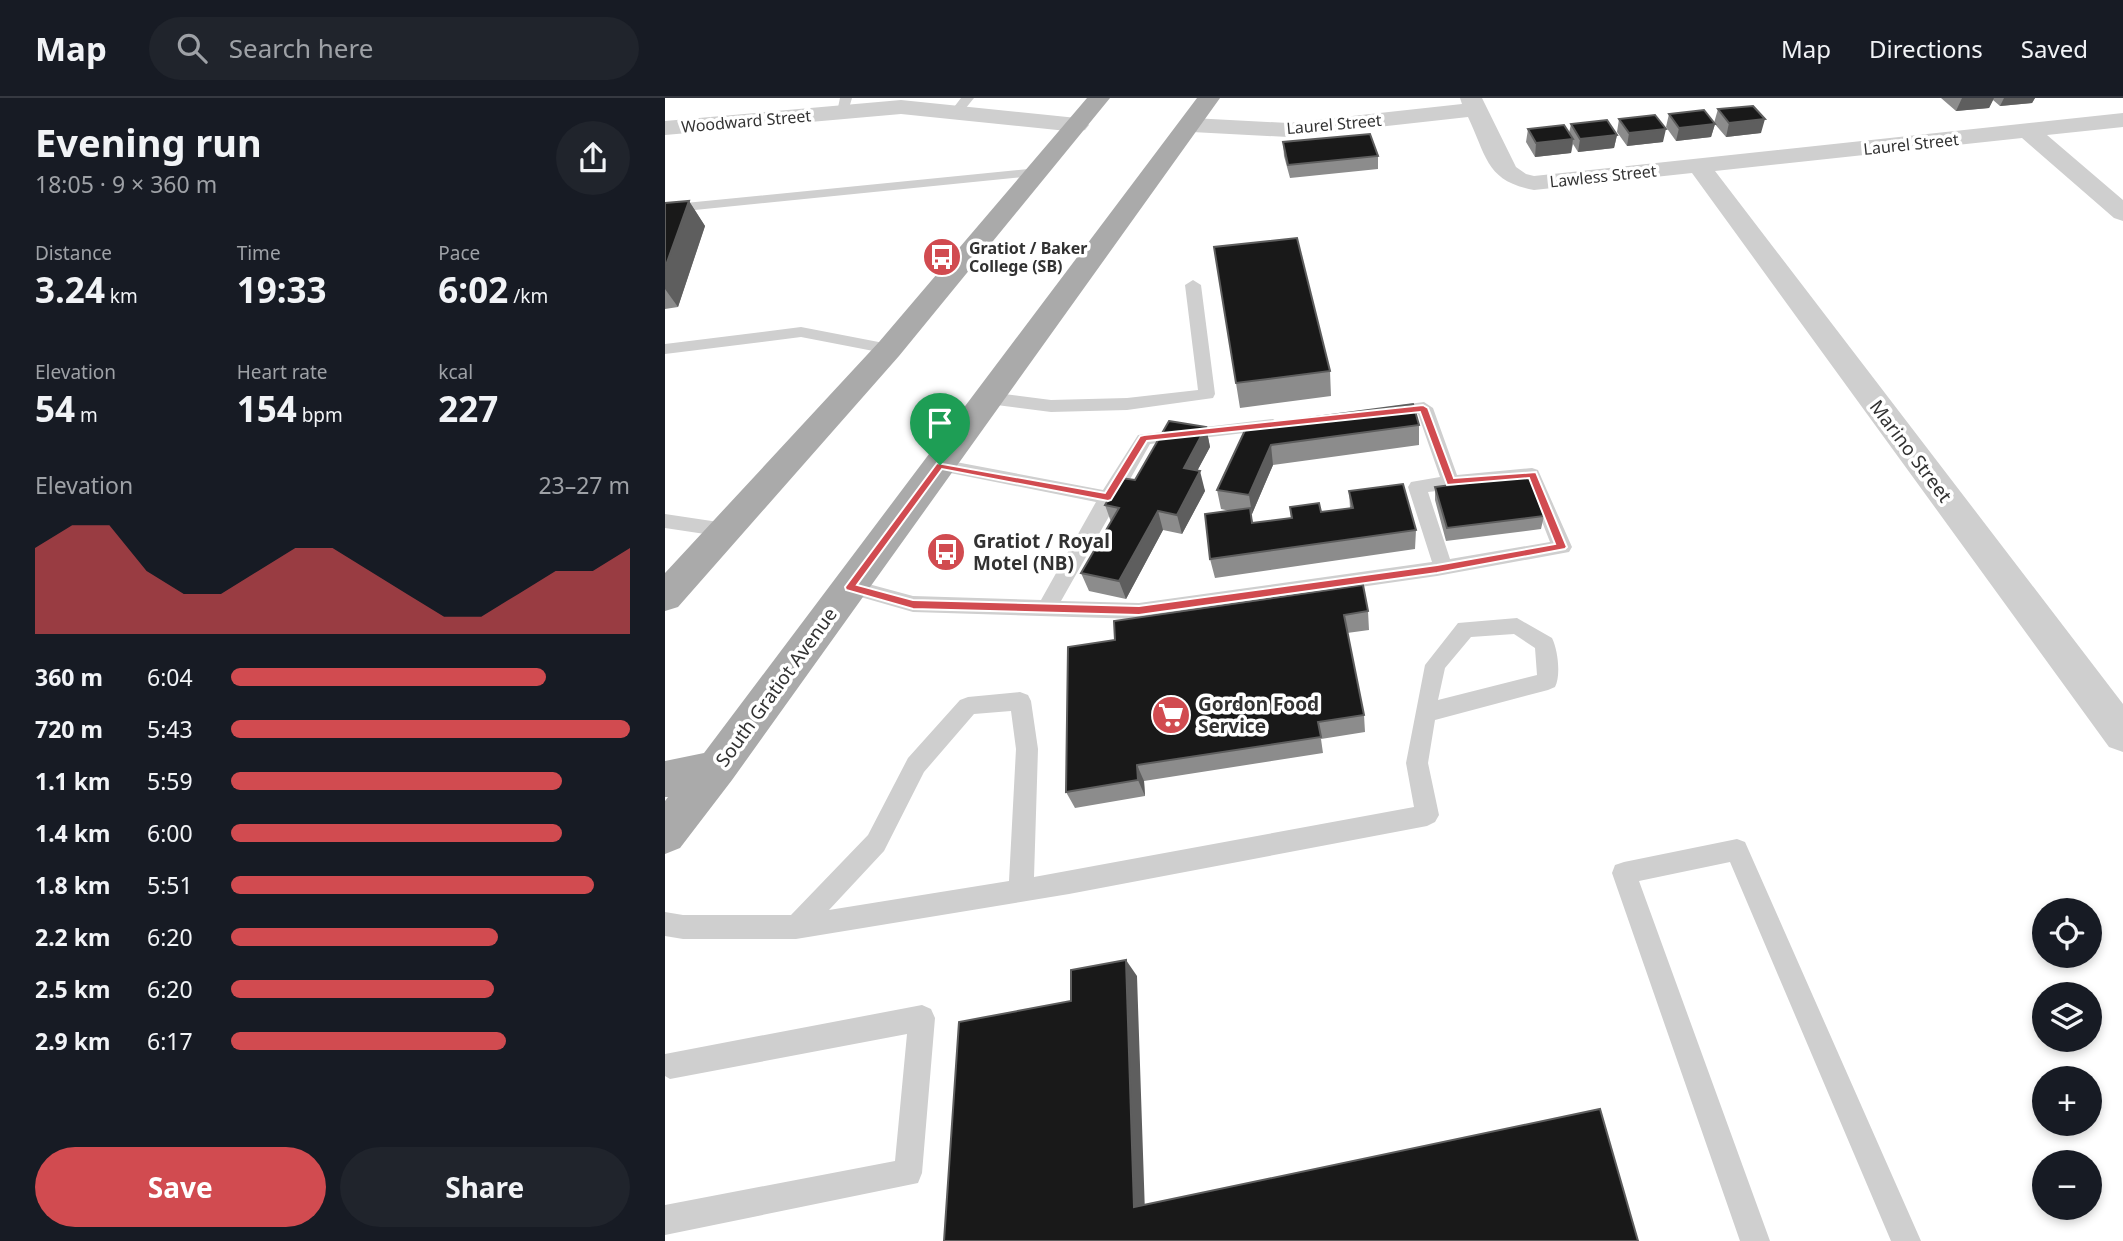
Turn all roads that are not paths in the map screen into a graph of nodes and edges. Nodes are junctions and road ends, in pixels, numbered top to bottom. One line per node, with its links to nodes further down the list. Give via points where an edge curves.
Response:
1 (1099, 98): 7 (main road)
2 (963, 104): 4 (street, Woodward Street); 7 (street, Woodward Street)
3 (1474, 104): 5 (street, Laurel Street, via 1288,130); 10 (street, Lawless Street, via 1506,171 1518,180 1555,182)
4 (844, 105): 8 (street, Woodward Street)
5 (1200, 111): 17 (main road, South Gratiot Avenue)
6 (2123, 120): 9 (street, Laurel Street)
7 (1077, 125): 11 (main road)
8 (665, 128)
9 (2028, 131): 10 (street, Laurel Street); 13 (street)
10 (1699, 166): 30 (street, Marino Street)
11 (1038, 172): 12 (lane); 16 (main road)
12 (665, 209)
13 (2123, 213)
14 (1193, 285): 17 (lane, via 1206,394 1127,404 1064,405)
15 (665, 349): 16 (lane, via 801,332)
16 (889, 349): 24 (main road)
17 (989, 398): 20 (main road, South Gratiot Avenue)
18 (1370, 414): 21 (lane, via 1423,408)
19 (1290, 423): 22 (lane, via 1144,439)
20 (940, 465): 22 (lane); 26 (main road, South Gratiot Avenue)
21 (1451, 482): 25 (lane, via 1417,487); 25 (lane, via 1532,474 1562,547)
22 (1108, 498): 28 (lane)
23 (665, 521): 24 (lane)
24 (725, 530): 27 (main road)
25 (1443, 568): 28 (lane, via 1139,611)
26 (850, 587): 28 (lane, via 913,604); 31 (main road, South Gratiot Avenue)
27 (665, 597)
28 (1047, 608)
29 (1425, 713): 29 (lane, via 1435,665 1465,629 1517,626 1545,644 1548,681); 34 (lane, via 1417,763 1427,816)
30 (2123, 735)
31 (717, 767): 32 (main road); 33 (main road, South Gratiot Avenue)
32 (665, 779)
33 (665, 834)
34 (1021, 890): 36 (lane); 36 (lane, via 1027,749 1020,701 968,706 916,765 876,843)
35 (665, 924): 36 (lane)
36 (796, 927)
37 (670, 1065): 38 (lane, via 922,1018 908,1173)
38 (665, 1220)
39 (1755, 1241): 40 (lane, via 1624,873 1737,850)
40 (1906, 1241)

